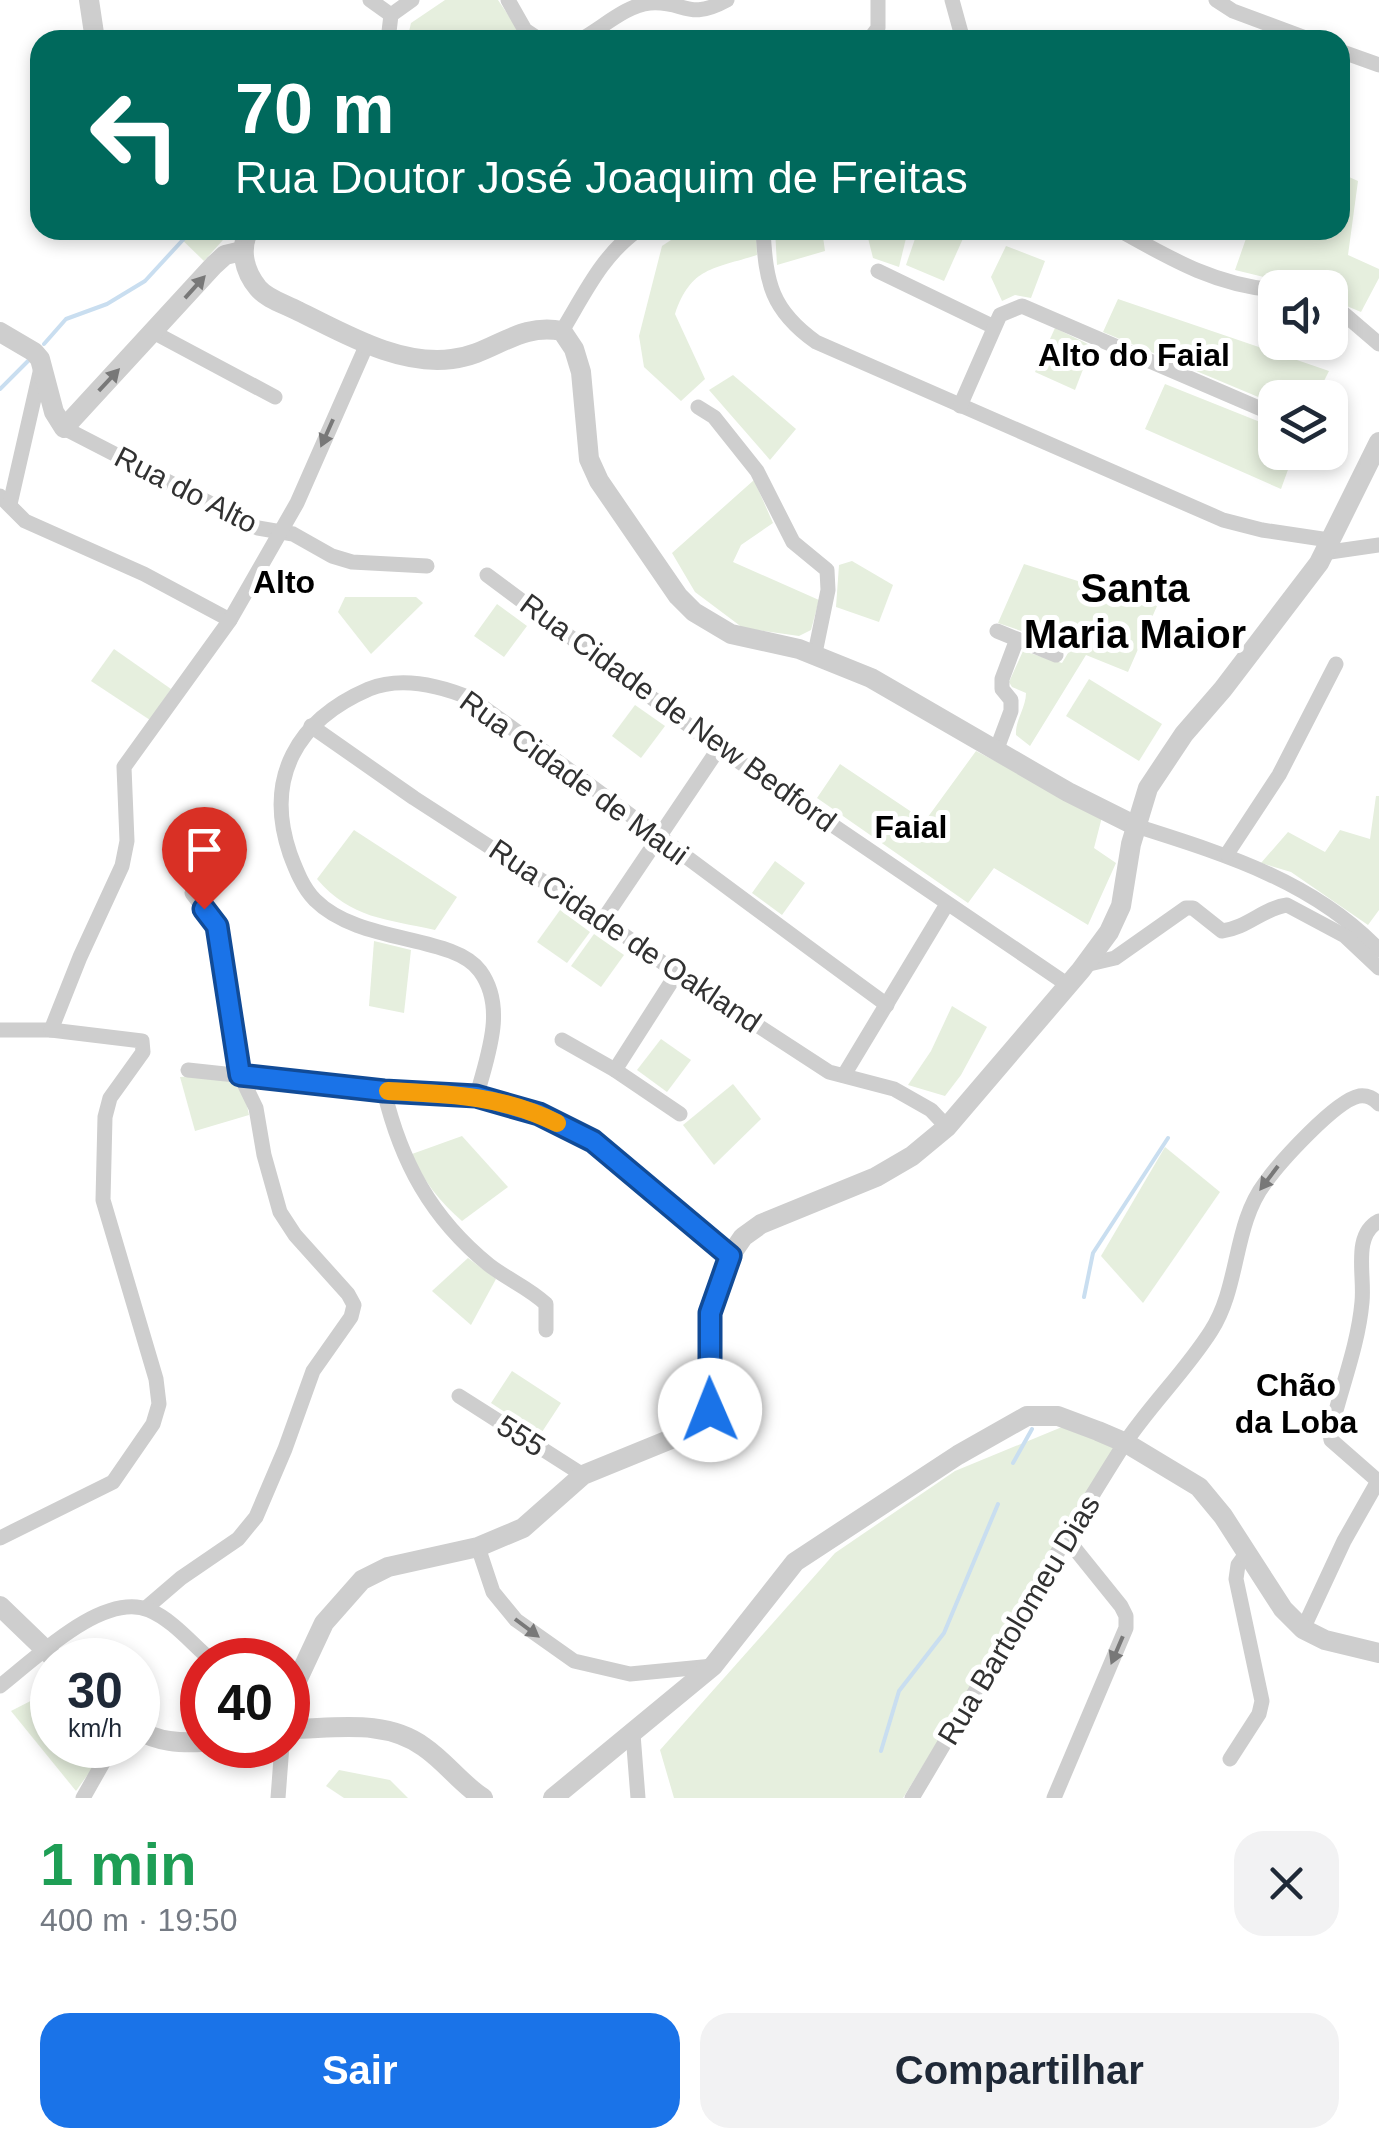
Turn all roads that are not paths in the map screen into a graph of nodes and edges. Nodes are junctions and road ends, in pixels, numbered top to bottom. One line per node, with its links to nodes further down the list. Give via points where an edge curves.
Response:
1 (89, 0): 10 (street)
2 (370, 0): 9 (street)
3 (412, 0): 9 (street)
4 (508, 0): 12 (street)
5 (727, 0): 13 (street, via 696,12 638,6)
6 (878, 0): 14 (street)
7 (952, 0): 15 (street)
8 (1216, 0): 16 (street)
9 (391, 15): 11 (street)
10 (94, 30)
11 (389, 30)
12 (525, 30)
13 (597, 30)
14 (876, 30)
15 (960, 30)
16 (1285, 30)
17 (1350, 54): 18 (street)
18 (1379, 65)
19 (246, 240): 29 (street, one-way to 19); 30 (street, via 250,274 264,294)
20 (624, 240): 27 (street)
21 (763, 240): 34 (street, via 770,290 793,326)
22 (1138, 240): 24 (street, via 1213,279)
23 (878, 271): 26 (street)
24 (1258, 289)
25 (1348, 317): 31 (street)
26 (994, 327): 34 (street); 36 (street, via 1005,310 1022,306)
27 (562, 331): 30 (street, via 531,329 453,360); 48 (street, via 581,372 588,459 678,596 732,634)
28 (0, 332): 32 (street, via 34,352)
29 (154, 332): 33 (street); 37 (street, one-way to 29)
30 (367, 344): 40 (street, one-way to 40)
31 (1379, 344)
32 (41, 368): 37 (street); 39 (street)
33 (275, 397)
34 (960, 406): 42 (street, via 1223,520)
35 (698, 407): 48 (street, via 757,470 794,542 827,570)
36 (1258, 408)
37 (64, 428): 40 (street, Rua do Alto, via 258,528)
38 (1379, 442): 42 (street)
39 (5, 500): 45 (street, via 26,521)
40 (278, 532): 43 (street, Rua do Alto, via 352,562); 45 (street)
41 (1379, 544): 42 (street)
42 (1326, 546): 54 (street, via 1313,572 1164,761)
43 (426, 566)
44 (487, 575): 52 (street, Rua Cidade de New Bedford)
45 (230, 620): 67 (street, via 124,767 122,866)
46 (997, 631): 47 (street)
47 (1017, 639): 49 (street); 53 (street, via 1002,679 1011,711)
48 (814, 654): 53 (street, via 871,678)
49 (1056, 655)
50 (1336, 664): 56 (street, via 1279,774)
51 (312, 726): 55 (street, Rua Cidade de Maui, via 341,702 373,688 448,689); 59 (street, Rua Cidade de Oakland); 74 (street, Rua Cidade de Maui, via 282,781 284,836 296,871 335,918 450,950 480,969 494,1008)
52 (718, 748): 55 (street); 58 (street, Rua Cidade de New Bedford)
53 (996, 751): 54 (street)
54 (1136, 826): 56 (street); 61 (street, via 1121,906)
55 (658, 836): 59 (street); 65 (street, Rua Cidade de Maui)
56 (1227, 854): 60 (street, via 1282,878)
57 (192, 893): 71 (street, via 217,926)
58 (948, 904): 64 (street, Rua Cidade de New Bedford); 65 (street)
59 (604, 920): 63 (street, Rua Cidade de Oakland)
60 (1379, 950)
61 (1085, 964): 62 (street, via 1115,958 1186,908 1222,930 1288,905 1345,936); 64 (street)
62 (1379, 968)
63 (677, 973): 70 (street); 72 (street, Rua Cidade de Oakland, via 829,1072)
64 (1068, 985): 77 (street)
65 (886, 1005): 72 (street)
66 (0, 1030): 67 (street)
67 (51, 1030): 84 (street, via 137,1039 144,1046 110,1098 103,1200 158,1404 148,1434 105,1488)
68 (562, 1040): 70 (street)
69 (188, 1070): 71 (street)
70 (615, 1070): 76 (street)
71 (240, 1075): 73 (street); 89 (street, via 256,1108 280,1212 354,1305 313,1371 256,1517)
72 (844, 1075): 77 (street, Rua Cidade de Oakland, via 894,1089)
73 (384, 1091): 74 (street); 80 (street, via 395,1138 433,1210 468,1248 546,1304)
74 (476, 1096): 79 (street, via 539,1114 593,1141)
75 (1379, 1104): 82 (street, Rua Bartolomeu Dias, one-way to 82, via 1362,1096 1337,1109 1262,1186 1250,1206 1222,1312)
76 (680, 1114)
77 (946, 1126): 79 (street, via 876,1178 761,1224)
78 (1379, 1220): 90 (street, via 1363,1237 1362,1303 1330,1434 1378,1481)
79 (730, 1256): 83 (street, via 710,1313 710,1410 681,1435)
80 (546, 1330)
81 (459, 1396): 83 (street, 555)
82 (1126, 1443): 85 (street, Rua Bartolomeu Dias); 87 (street, via 1199,1488); 96 (street, via 1058,1416 1015,1422 795,1562)
83 (583, 1475): 86 (street, via 523,1528)
84 (0, 1538)
85 (1067, 1539): 109 (street, Rua Bartolomeu Dias); 110 (street, one-way to 110, via 1121,1606 1126,1628)
86 (478, 1547): 94 (street, via 388,1567 362,1580 324,1624); 96 (street, one-way to 96, via 493,1592 516,1620 574,1661 630,1674)
87 (1246, 1554): 90 (street); 101 (street, via 1236,1578 1262,1701)
88 (0, 1606): 91 (street)
89 (146, 1608): 92 (street, via 97,1613); 93 (street)
90 (1303, 1629): 95 (street)
91 (33, 1638)
92 (70, 1638)
93 (186, 1638)
94 (310, 1652)
95 (1379, 1653)
96 (713, 1666): 100 (street)
97 (30, 1668): 98 (street)
98 (0, 1686)
99 (310, 1729): 106 (street, via 403,1734)
100 (633, 1734): 107 (street); 108 (street)
101 (1230, 1758)
102 (100, 1768): 104 (street)
103 (280, 1768): 105 (street)
104 (83, 1798)
105 (278, 1798)
106 (484, 1798)
107 (553, 1798)
108 (638, 1798)
109 (912, 1798)
110 (1054, 1798)

